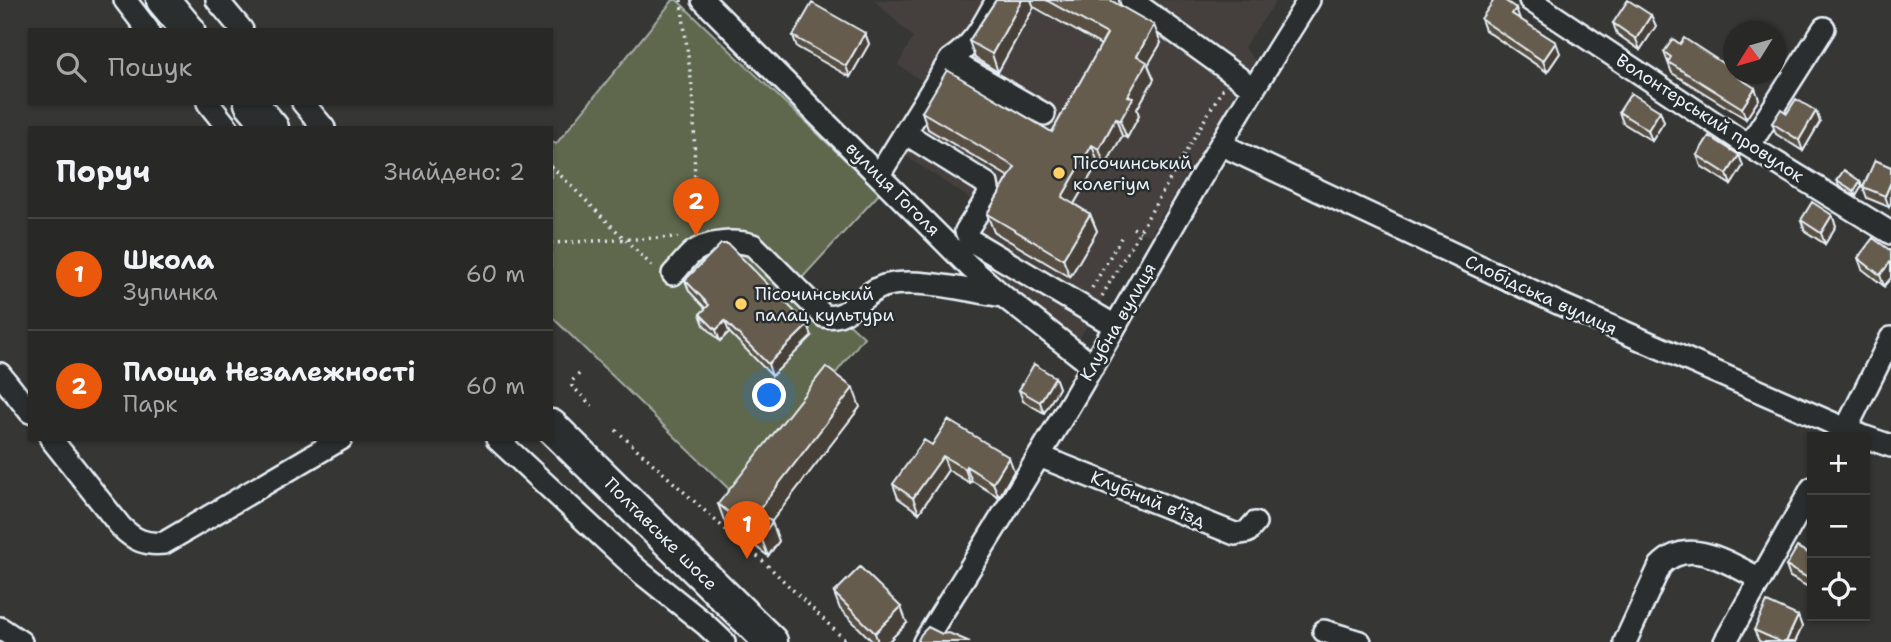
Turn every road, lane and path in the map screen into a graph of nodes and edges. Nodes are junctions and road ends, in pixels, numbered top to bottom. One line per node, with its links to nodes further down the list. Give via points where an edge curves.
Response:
1 (125, 0): 10 (street)
2 (163, 0): 11 (highway)
3 (217, 0): 12 (street)
4 (681, 0): 35 (path, via 694,103)
5 (703, 0): 28 (street, вулиця Гоголя)
6 (997, 0): 14 (street, via 975,39)
7 (1130, 0): 15 (street)
8 (1309, 0): 16 (street, Клубна вулиця)
9 (1530, 0): 26 (street, Волонтерський провулок)
10 (146, 28)
11 (186, 28)
12 (240, 28)
13 (1824, 28): 26 (street)
14 (950, 60): 20 (street); 24 (street)
15 (1231, 74): 16 (street); 30 (path)
16 (1253, 88): 25 (street, Клубна вулиця)
17 (210, 105): 21 (street)
18 (253, 105): 22 (highway)
19 (305, 105): 23 (street)
20 (1044, 114)
21 (227, 126)
22 (270, 126)
23 (322, 126)
24 (905, 133): 28 (street); 39 (street, via 987,184 989,195 967,228 970,240)
25 (1222, 145): 40 (street, Клубна вулиця); 49 (street, Слобідська вулиця)
26 (1749, 146): 31 (street, Волонтерський провулок)
27 (553, 168): 33 (path)
28 (878, 175): 38 (street, вулиця Гоголя)
29 (1133, 228): 30 (path)
30 (1140, 232): 39 (path)
31 (1891, 233)
32 (1122, 236): 39 (path)
33 (624, 238): 34 (path); 35 (path); 36 (path)
34 (553, 243)
35 (694, 245): 37 (street); 38 (street, via 738,241 752,245 824,316 844,314 887,285 934,285)
36 (652, 266)
37 (673, 274)
38 (1003, 296): 42 (street, вулиця Гоголя)
39 (1087, 310): 40 (street)
40 (1115, 326): 42 (street, Клубна вулиця)
41 (1891, 338): 50 (street)
42 (1093, 366): 56 (street, Клубна вулиця)
43 (0, 374): 46 (street)
44 (579, 374): 45 (path, via 572,386)
45 (592, 406)
46 (28, 409)
47 (553, 428): 65 (highway, Полтавське шосе)
48 (616, 430): 66 (path)
49 (1845, 432)
50 (1856, 432)
51 (1870, 440): 55 (street, Слобідська вулиця)
52 (53, 441): 53 (street, via 121,527 132,538 152,544 164,543)
53 (338, 441)
54 (499, 441): 64 (street, via 639,571)
55 (1891, 446)
56 (1039, 456): 58 (street, Клубний в’їзд, via 1235,534); 62 (street, Клубна вулиця)
57 (1808, 495): 59 (street)
58 (1255, 523)
59 (1760, 579): 69 (street, via 1703,552 1666,560); 70 (street)
60 (0, 628): 63 (street)
61 (1324, 631): 68 (street)
62 (928, 636): 67 (street)
63 (21, 642)
64 (724, 642)
65 (771, 642)
66 (848, 642)
67 (951, 642)
68 (1360, 642)
69 (1625, 642)
70 (1725, 642)

